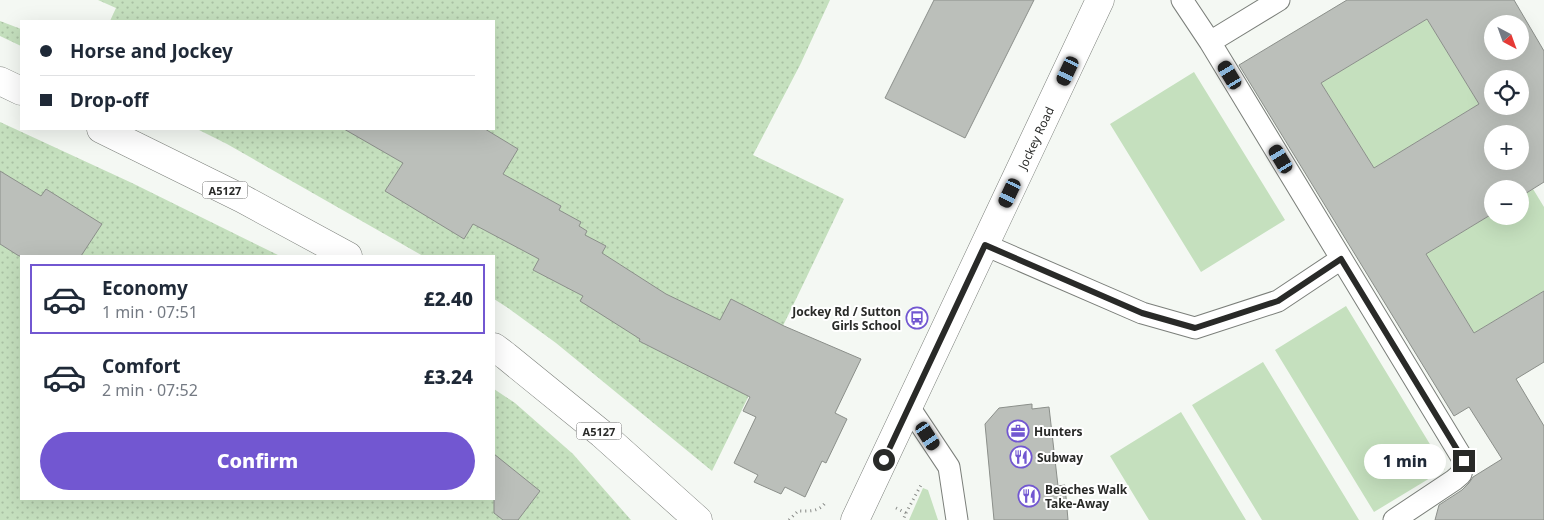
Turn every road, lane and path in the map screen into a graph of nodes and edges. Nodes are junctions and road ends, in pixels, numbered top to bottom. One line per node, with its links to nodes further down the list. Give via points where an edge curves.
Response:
1 (1100, 0): 8 (main road, Jockey Road)
2 (1182, 0): 4 (lane)
3 (1279, 0): 4 (lane)
4 (1210, 42): 10 (lane)
5 (0, 81): 6 (main road)
6 (20, 91)
7 (103, 130): 9 (main road, A5127, via 243,199)
8 (985, 245): 10 (lane, via 1142,313 1195,328 1278,301); 12 (main road, Jockey Road)
9 (346, 255)
10 (1341, 259): 16 (lane, via 1464,461 1461,474 1454,480)
11 (495, 348): 13 (main road, A5127, via 602,434)
12 (909, 407): 14 (main road, Jockey Road); 15 (lane, via 949,467)
13 (698, 520)
14 (855, 520)
15 (957, 520)
16 (1394, 520)

